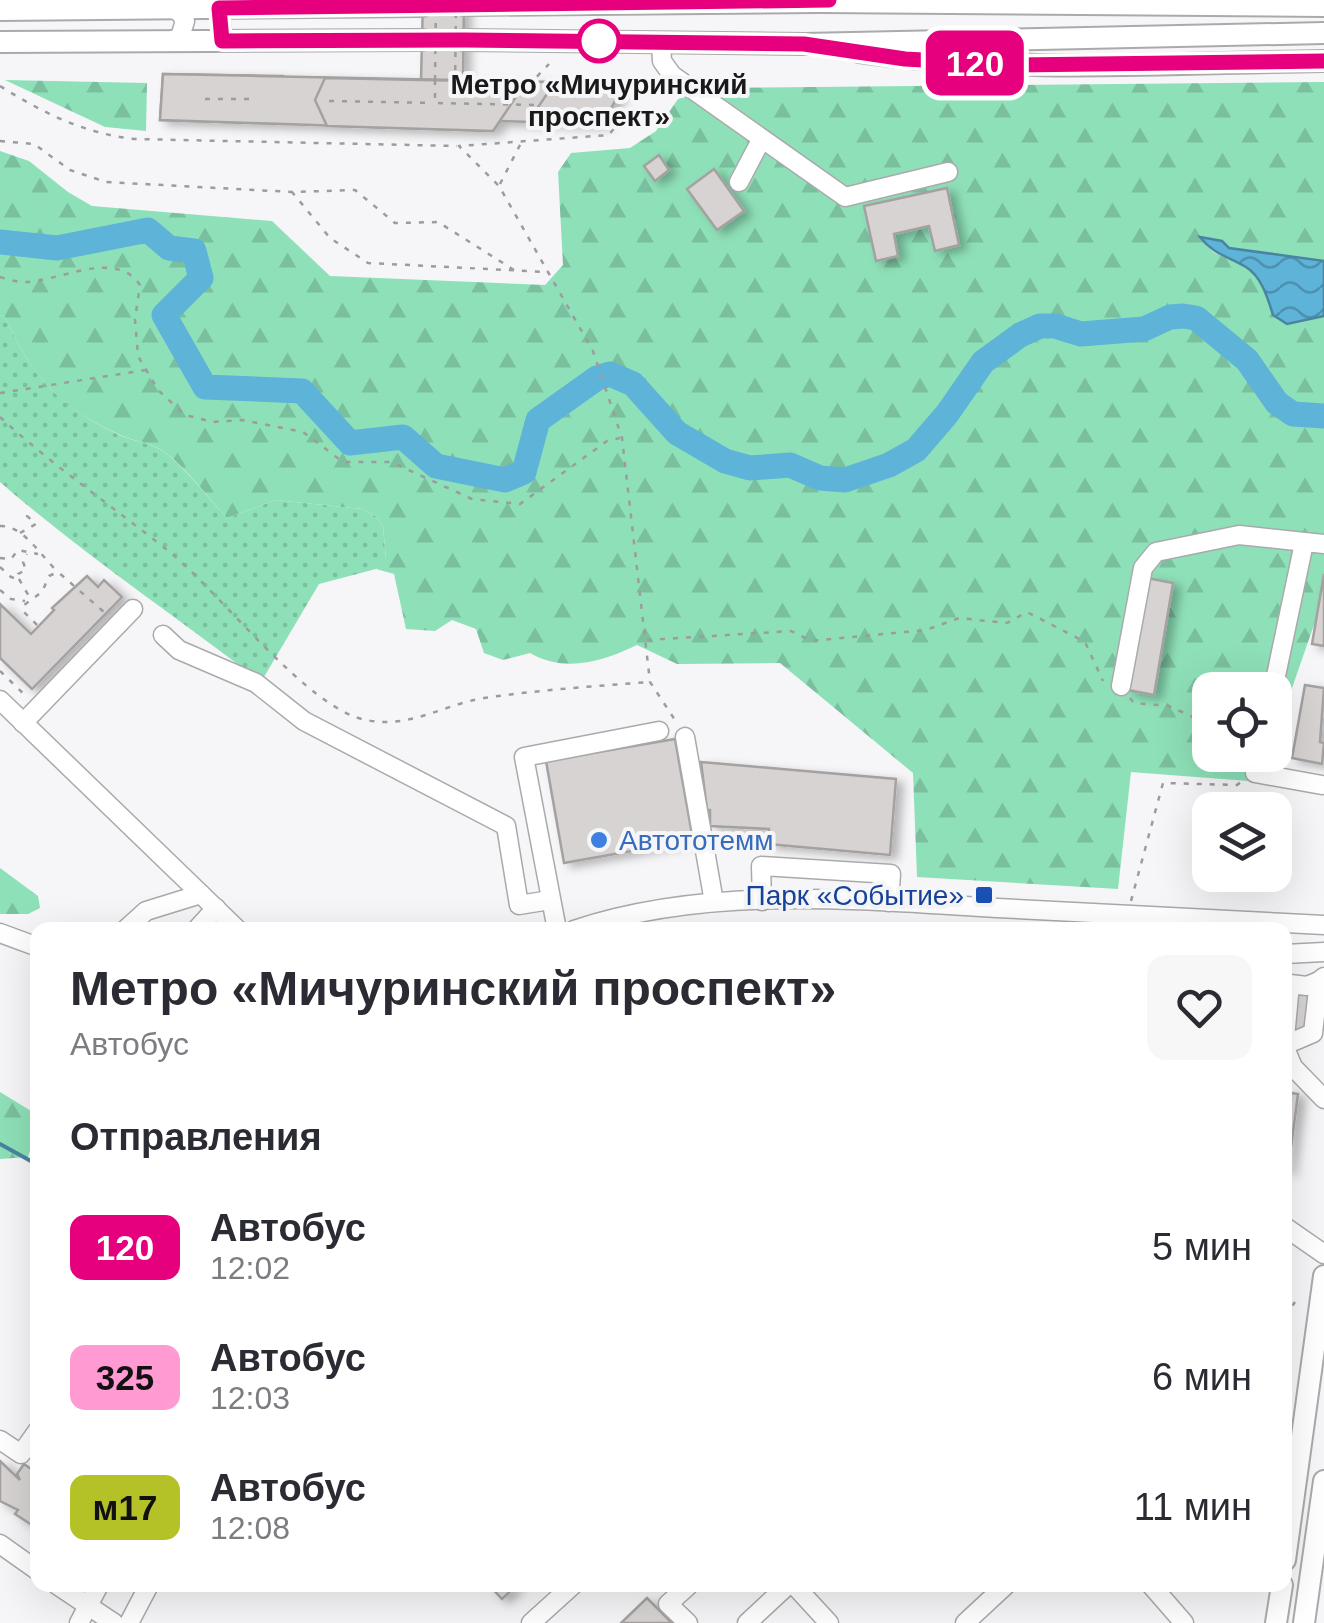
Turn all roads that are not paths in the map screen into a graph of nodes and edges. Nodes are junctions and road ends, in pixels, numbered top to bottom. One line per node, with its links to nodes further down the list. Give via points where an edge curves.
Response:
1 (824, 1): 2 (main road); 7 (main road)
2 (460, 2)
3 (430, 3): 6 (main road)
4 (83, 4): 5 (main road); 9 (main road)
5 (139, 4): 8 (main road)
6 (219, 4): 8 (main road); 13 (street)
7 (1324, 6)
8 (168, 8): 15 (street, via 183,16 185,27)
9 (0, 10)
10 (1324, 34): 16 (main road)
11 (422, 40): 13 (main road)
12 (464, 40): 17 (main road)
13 (222, 41): 15 (main road)
14 (0, 42): 15 (main road)
15 (169, 42)
16 (804, 44): 17 (main road); 18 (main road, via 1014,65)
17 (662, 52): 19 (street, via 672,75)
18 (1324, 61)
19 (760, 140): 20 (street, via 844,197); 21 (street)
20 (948, 172)
21 (739, 182)
22 (1304, 543): 23 (street); 26 (street); 27 (street, via 1239,536 1156,552 1143,568)
23 (1324, 544)
24 (117, 614): 29 (street)
25 (162, 635): 35 (street, via 179,650 256,683 304,721 506,826 519,905)
26 (1276, 672)
27 (1121, 686)
28 (0, 700): 29 (street)
29 (23, 722): 34 (street)
30 (659, 731): 35 (street, via 524,757)
31 (686, 737): 36 (street)
32 (1288, 772): 33 (street)
33 (1323, 781)
34 (201, 894): 39 (street); 40 (street, via 146,911)
35 (550, 900): 43 (street)
36 (714, 902): 37 (street); 44 (street)
37 (762, 902): 38 (street); 38 (street, via 761,866 891,874)
38 (888, 902): 45 (street)
39 (216, 908): 41 (street); 42 (street)
40 (134, 922)
41 (203, 922)
42 (230, 922)
43 (555, 922)
44 (600, 922)
45 (1246, 922)
46 (1292, 924): 47 (street)
47 (1324, 926)
48 (0, 934): 49 (street)
49 (30, 944)
50 (1324, 952): 51 (street)
51 (1292, 954)
52 (1322, 979): 53 (street); 55 (street)
53 (1292, 984)
54 (1292, 1008): 55 (street)
55 (1315, 1011): 56 (street, via 1313,1033)
56 (1292, 1041)
57 (1292, 1061): 58 (street)
58 (1324, 1098)
59 (1292, 1232): 60 (street)
60 (1324, 1254)
61 (1324, 1276): 65 (main road)
62 (0, 1440): 63 (street, via 21,1454)
63 (30, 1441)
64 (1324, 1481): 79 (main road)
65 (1292, 1509)
66 (0, 1544): 67 (street)
67 (30, 1565)
68 (63, 1592): 78 (street)
69 (95, 1592): 78 (street)
70 (146, 1592): 81 (street)
71 (565, 1592): 82 (street)
72 (681, 1592): 83 (street, via 668,1604)
73 (783, 1592): 84 (street)
74 (798, 1592): 85 (street)
75 (998, 1592): 86 (street)
76 (1158, 1592): 87 (street)
77 (1281, 1592): 88 (main road)
78 (83, 1615): 80 (street)
79 (1311, 1618)
80 (114, 1623)
81 (129, 1623)
82 (532, 1623)
83 (688, 1623)
84 (747, 1623)
85 (829, 1623)
86 (965, 1623)
87 (1184, 1623)
88 (1276, 1623)

